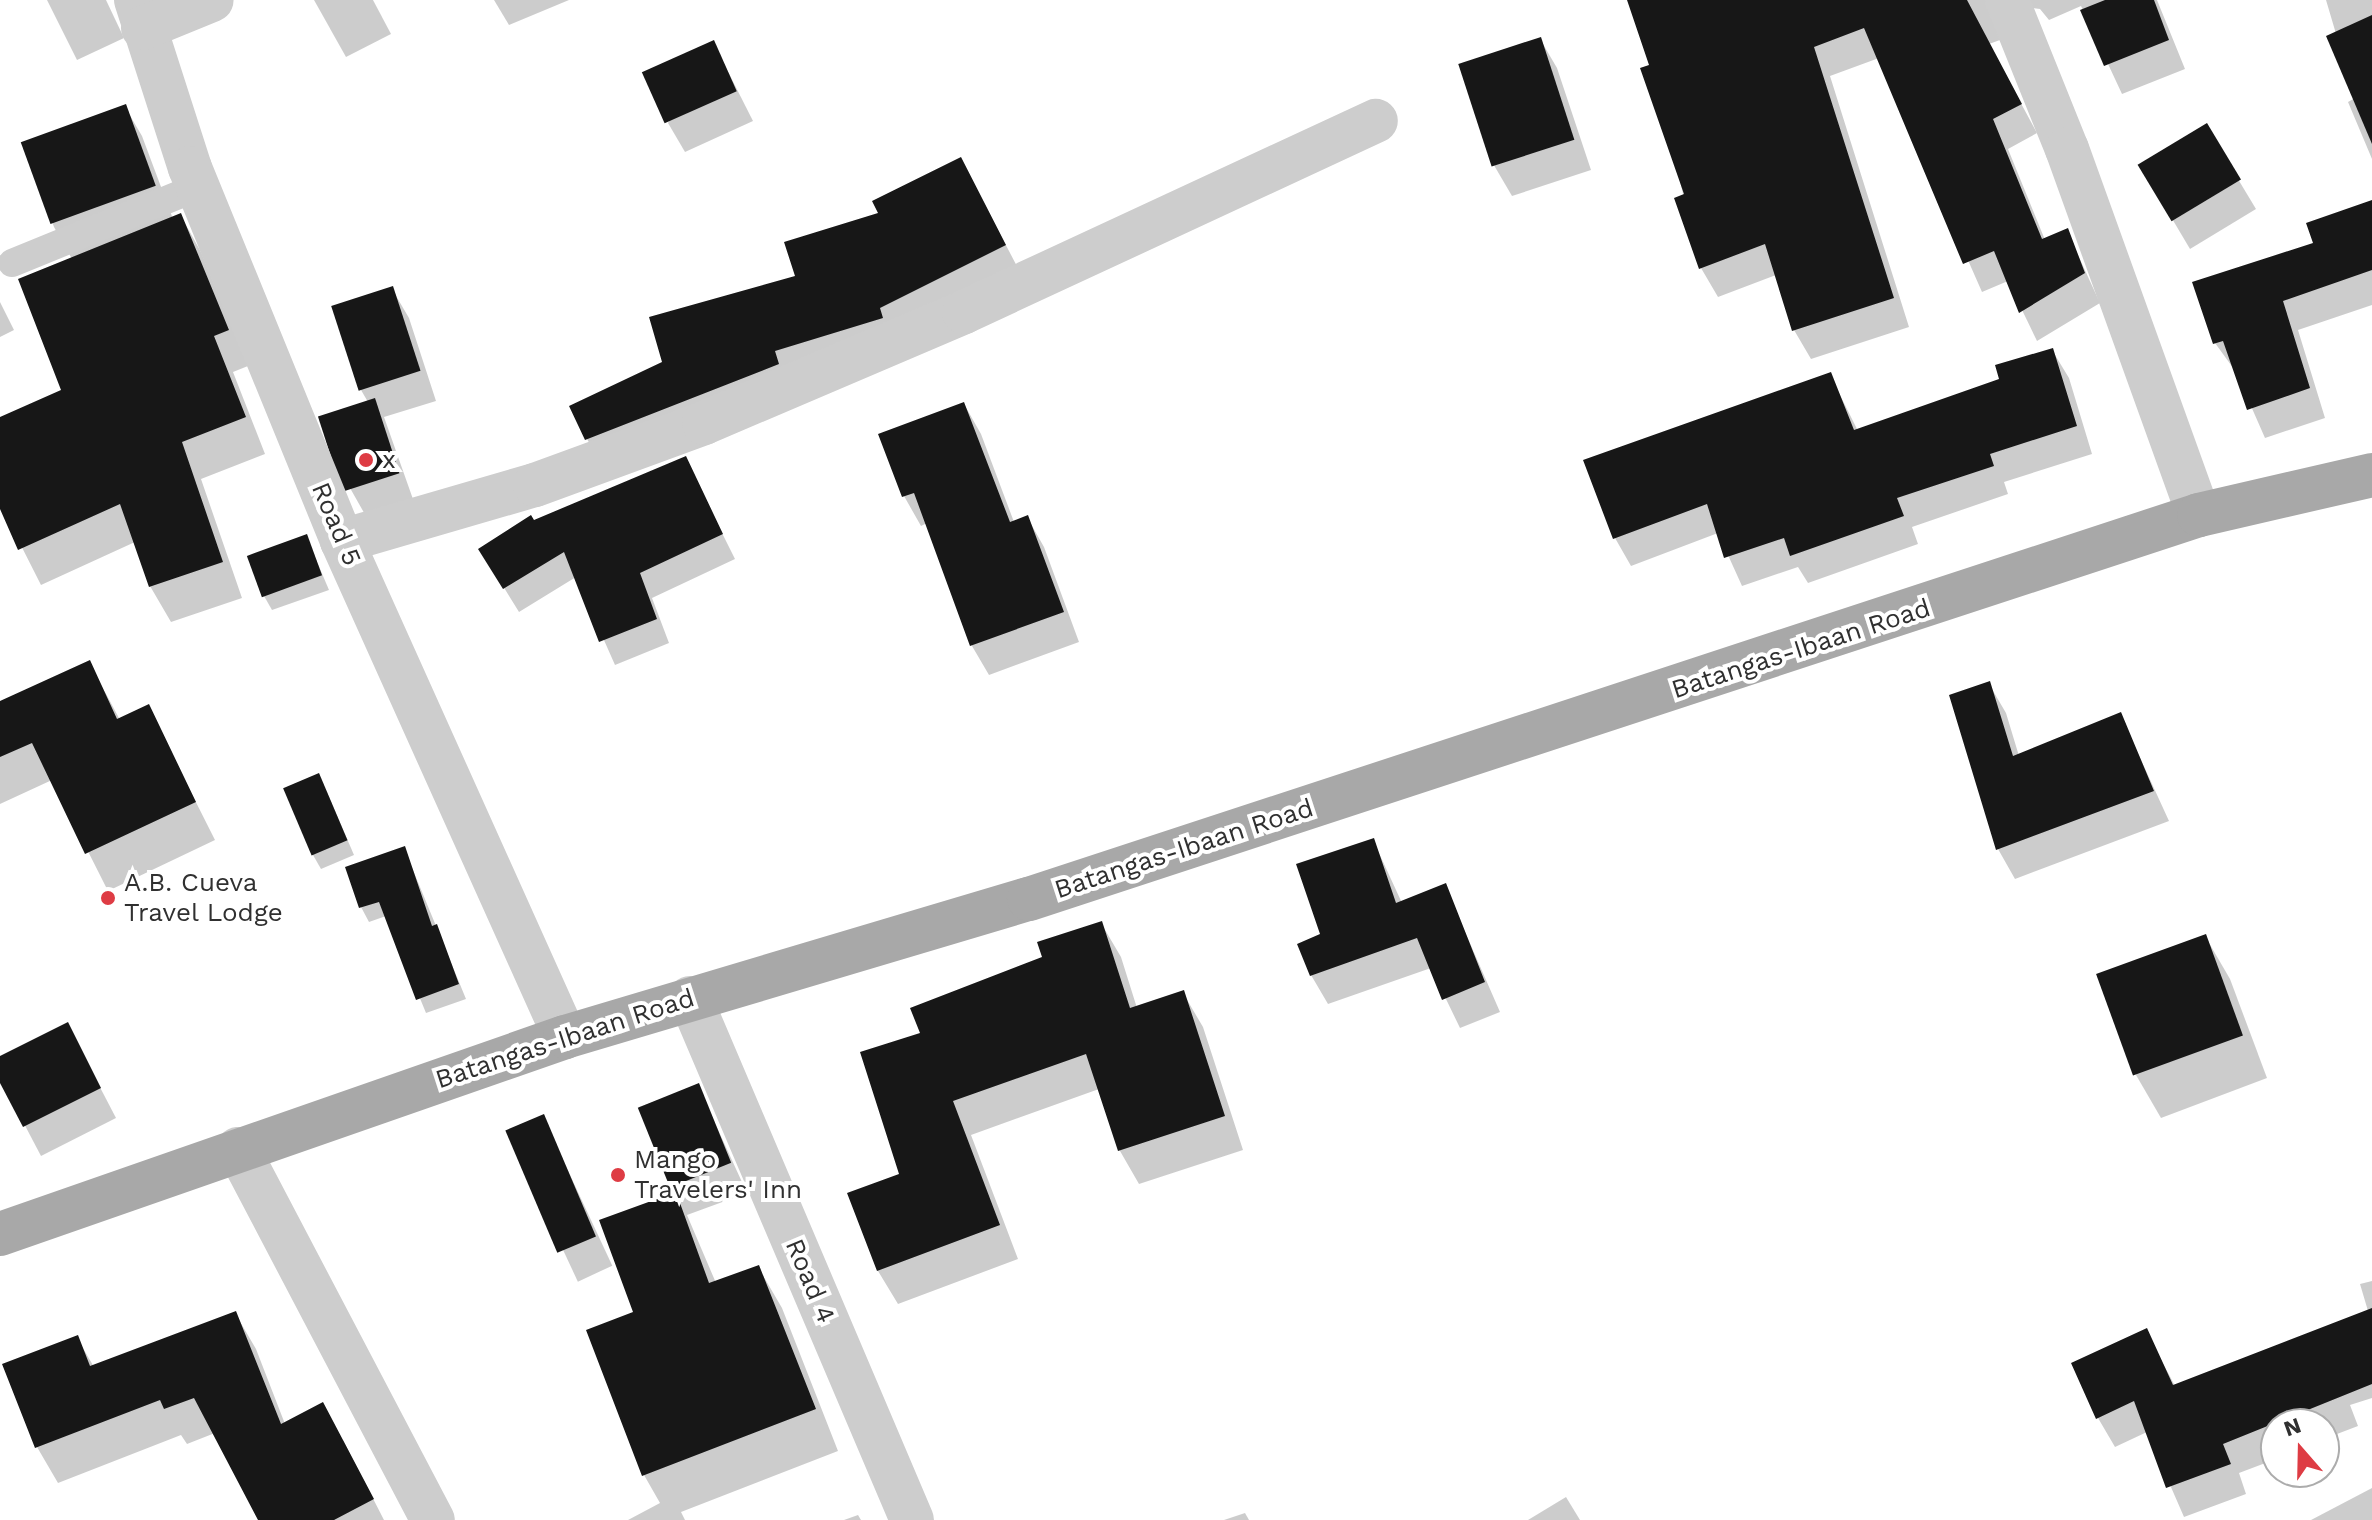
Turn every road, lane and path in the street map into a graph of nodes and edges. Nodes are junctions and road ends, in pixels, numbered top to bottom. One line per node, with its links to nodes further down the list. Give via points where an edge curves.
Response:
1 (212, 0): 3 (street)
2 (2007, 0): 8 (street, via 2084,194)
3 (140, 14): 5 (street, Road 5)
4 (1376, 121): 9 (street, via 964,312 704,423 535,485)
5 (198, 187): 6 (lane); 9 (street, Road 5)
6 (12, 263)
7 (2372, 475): 8 (main road, Batangas-Ibaan Road)
8 (2199, 515): 10 (main road, Batangas-Ibaan Road, via 1060,889)
9 (342, 541): 11 (street, Road 5)
10 (690, 998): 11 (main road, Batangas-Ibaan Road); 15 (street, Road 4)
11 (565, 1037): 12 (main road, Batangas-Ibaan Road)
12 (238, 1149): 13 (main road, Batangas-Ibaan Road); 14 (street)
13 (0, 1234)
14 (433, 1520)
15 (912, 1520)

